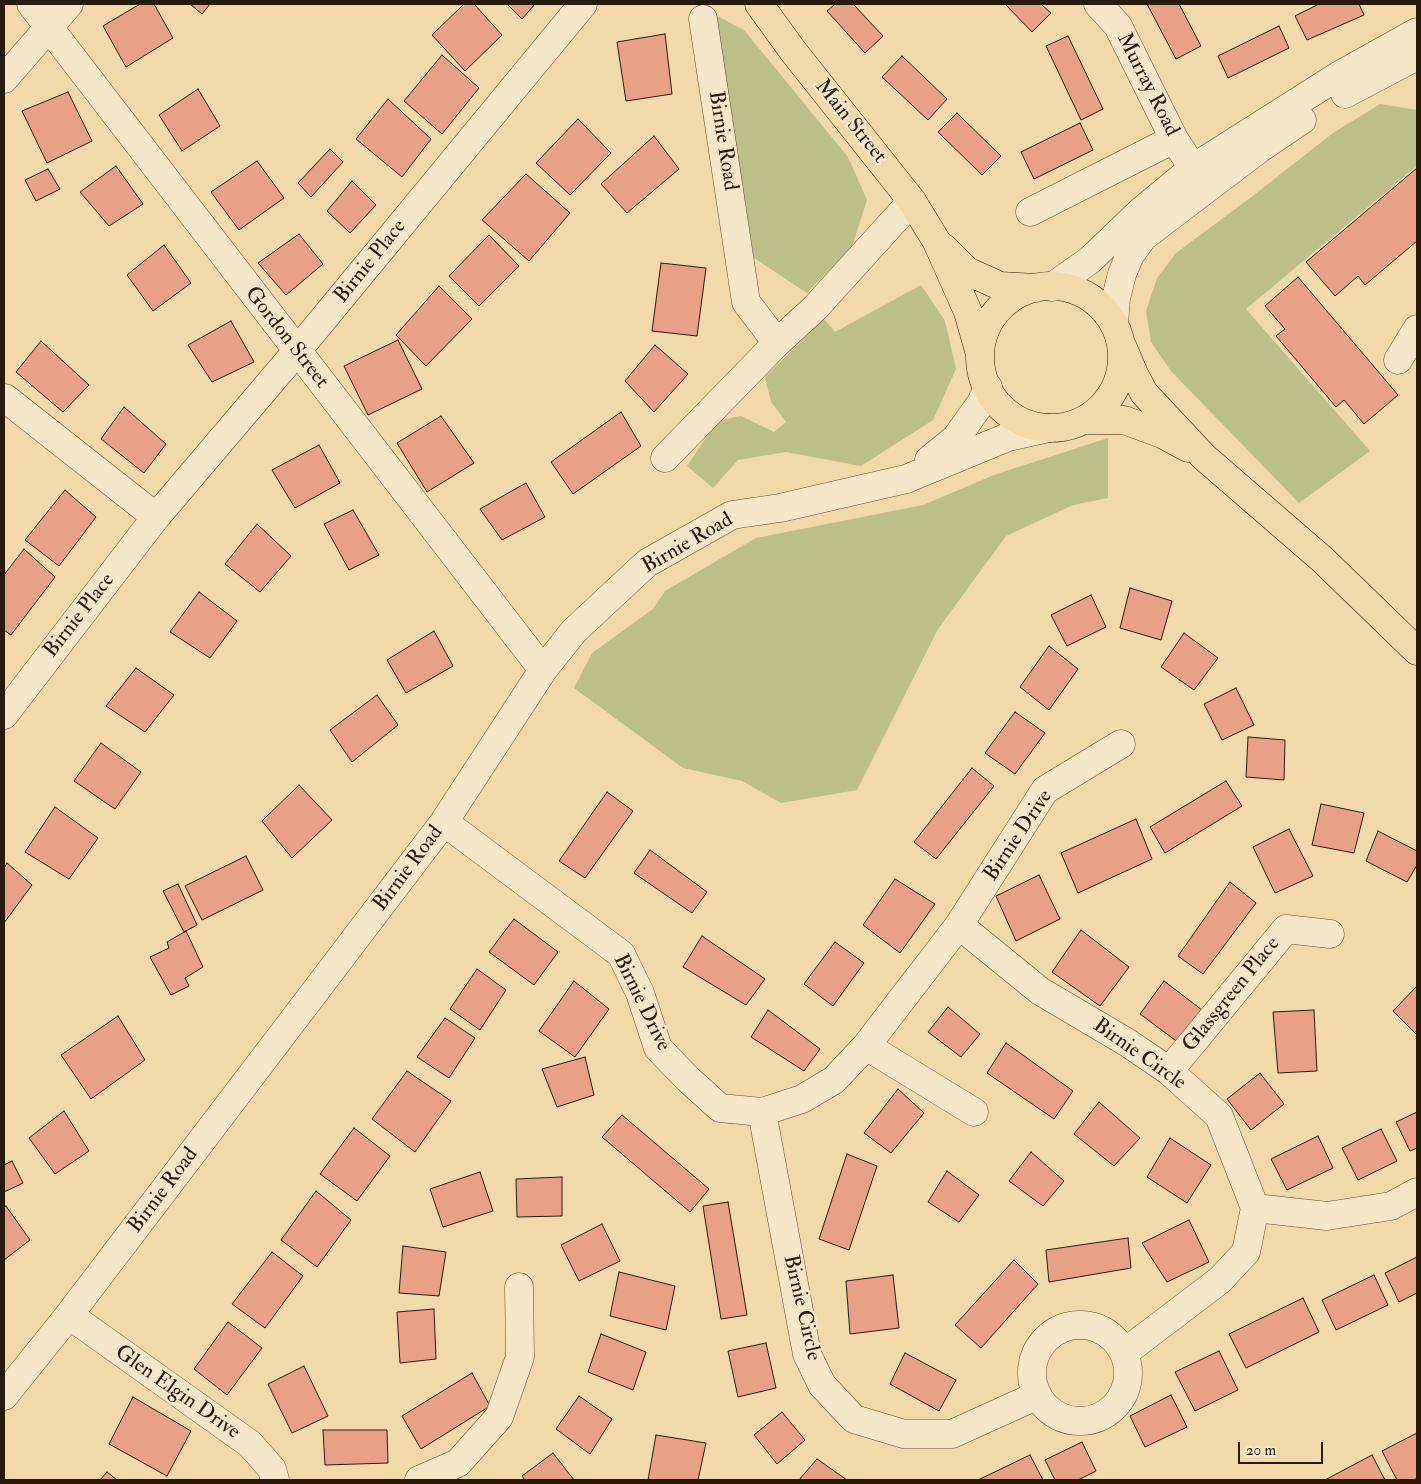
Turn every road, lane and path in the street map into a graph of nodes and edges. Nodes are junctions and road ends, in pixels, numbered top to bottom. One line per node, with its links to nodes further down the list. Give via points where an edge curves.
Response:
1 (31, 4): 7 (street, Gordon Street)
2 (69, 4): 7 (street)
3 (583, 4): 19 (street, Birnie Place)
4 (759, 4): 12 (main road, Main Street)
5 (1098, 4): 10 (street, Murray Road, via 1118,26)
6 (703, 19): 18 (street, Birnie Road, via 746,302)
7 (48, 28): 9 (street); 19 (street, Gordon Street)
8 (1414, 50): 11 (street, via 1338,76); 17 (street, via 1365,83 1317,109 1143,237 1122,274 1116,298)
9 (4, 79)
10 (1174, 139): 11 (street, Murray Road); 13 (street)
11 (1193, 168): 15 (street, via 1090,260)
12 (912, 201): 14 (main road, Main Street); 18 (street, via 815,308)
13 (1030, 212)
14 (937, 242): 15 (main road, Main Street, via 967,271 1000,286); 20 (main road, Main Street, via 968,312)
15 (1045, 288): 17 (main road, via 1058,287 1081,293 1100,306); 20 (main road, via 1014,297 997,312 985,332)
16 (1417, 329): 21 (street)
17 (1118, 334): 24 (main road, via 1122,368 1116,389 1103,406); 26 (main road, via 1144,393)
18 (777, 343): 27 (street)
19 (297, 352): 29 (street, Birnie Place); 31 (street, Gordon Street)
20 (980, 354): 22 (main road, via 983,377)
21 (1398, 360)
22 (988, 387): 25 (main road, via 993,398 1008,414 1027,424); 28 (street, Birnie Road, via 981,403 956,438)
23 (4, 400): 29 (street)
24 (1085, 420): 25 (main road); 26 (main road, via 1124,420 1162,434)
25 (1048, 428): 28 (street, Birnie Road, via 1008,437)
26 (1204, 457): 30 (main road, via 1324,560)
27 (665, 458)
28 (906, 478): 31 (street, Birnie Road, via 780,508 732,515 647,563 574,631)
29 (156, 517): 32 (street, Birnie Place)
30 (1417, 651)
31 (543, 670): 34 (street, Birnie Road)
32 (4, 715)
33 (1121, 744): 35 (street, Birnie Drive, via 1045,790)
34 (444, 822): 39 (street, Birnie Drive, via 621,954 640,993 658,1048 688,1079 720,1108); 44 (street, Birnie Road)
35 (959, 925): 37 (street, Birnie Drive); 38 (street, Birnie Circle, via 1040,991)
36 (1330, 934): 38 (street, Glassgreen Place, via 1286,930)
37 (866, 1046): 39 (street, Birnie Drive, via 834,1080 802,1099); 40 (street)
38 (1170, 1070): 42 (street, Birnie Circle, via 1219,1116)
39 (762, 1112): 47 (street, Birnie Circle, via 807,1354 822,1385 854,1419 904,1434 952,1434)
40 (974, 1112)
41 (1417, 1192): 42 (street, via 1391,1206 1327,1216)
42 (1254, 1208): 45 (street, via 1246,1252 1220,1280)
43 (519, 1287): 49 (street, via 520,1357 499,1417 458,1462)
44 (69, 1315): 46 (street, Birnie Road); 48 (street, Glen Elgin Drive, via 250,1444 272,1470)
45 (1124, 1353): 47 (street, via 1128,1382 1122,1398 1104,1415 1087,1421 1066,1420 1050,1412); 47 (street, via 1107,1332 1091,1325 1071,1325 1055,1330 1041,1343 1033,1358 1031,1380)
46 (4, 1396)
47 (1036, 1396)
48 (275, 1480)
49 (419, 1480)

